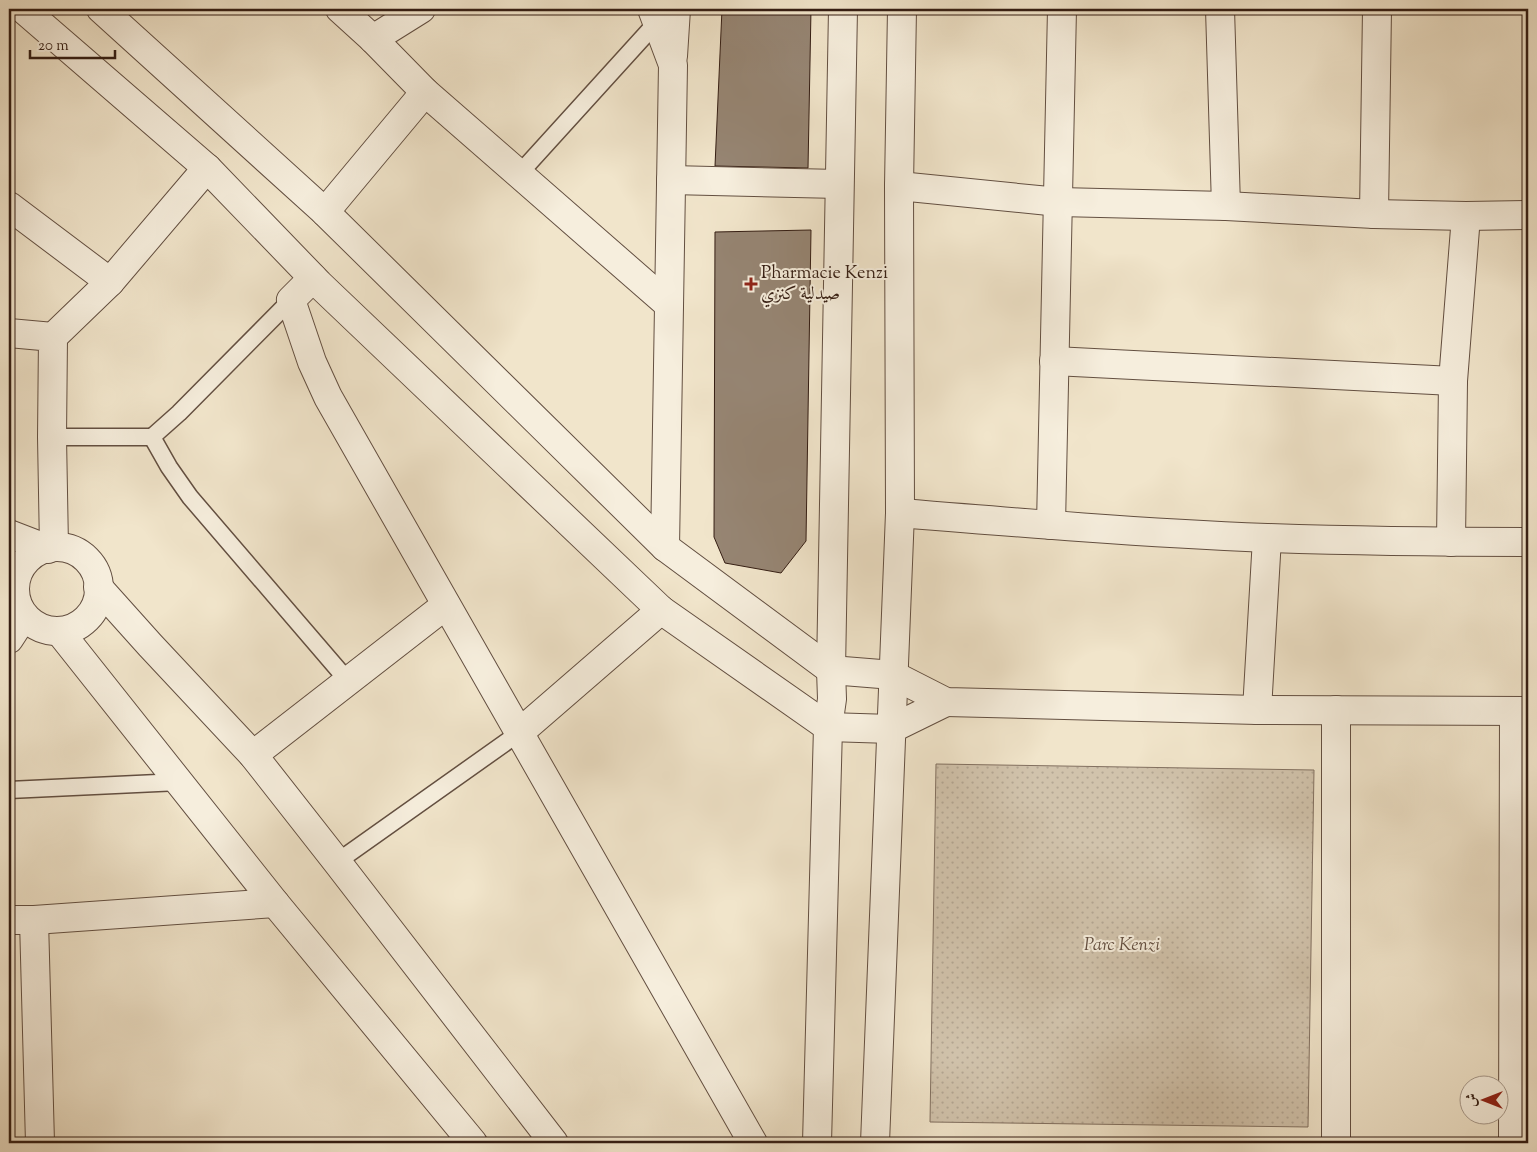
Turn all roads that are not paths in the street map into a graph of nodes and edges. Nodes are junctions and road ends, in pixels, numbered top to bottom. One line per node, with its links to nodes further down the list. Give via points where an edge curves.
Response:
1 (23, 9): 13 (street)
2 (101, 9): 21 (street)
3 (340, 9): 11 (street)
4 (421, 9): 11 (street)
5 (843, 9): 16 (street)
6 (902, 9): 17 (street)
7 (1062, 9): 18 (street)
8 (1220, 9): 20 (street)
9 (1376, 9): 22 (street)
10 (662, 13): 14 (lane); 15 (street, via 673,65)
11 (373, 39): 12 (street)
12 (425, 92): 14 (street); 21 (street)
13 (208, 168): 25 (street); 26 (street)
14 (519, 174): 28 (street)
15 (671, 180): 16 (street); 28 (street)
16 (839, 184): 49 (street)
17 (899, 186): 18 (street); 35 (street)
18 (1059, 202): 20 (street); 31 (street)
19 (9, 206): 26 (street)
20 (1226, 206): 22 (street)
21 (325, 212): 41 (street)
22 (1374, 214): 24 (street)
23 (1528, 215): 24 (street)
24 (1466, 216): 32 (street)
25 (313, 278): 27 (street); 46 (street)
26 (110, 282): 30 (street)
27 (291, 300): 34 (lane); 44 (street, via 328,397)
28 (669, 305): 41 (street)
29 (9, 334): 30 (street)
30 (53, 337): 33 (street)
31 (1054, 361): 32 (street); 36 (street)
32 (1453, 381): 39 (street)
33 (52, 437): 34 (lane); 42 (street)
34 (152, 437): 51 (lane, via 168,467 190,497)
35 (900, 513): 36 (street); 50 (street)
36 (1051, 525): 38 (street)
37 (9, 534): 42 (street)
38 (1267, 538): 39 (street); 53 (street)
39 (1451, 542): 40 (street)
40 (1528, 542)
41 (665, 547): 49 (street)
42 (51, 548): 43 (street, via 67,549 84,558 96,574); 45 (street, via 30,557 22,567 16,579)
43 (98, 587): 47 (street, via 92,612 83,622); 59 (street)
44 (446, 605): 51 (street); 58 (street)
45 (17, 607): 47 (street, via 34,624 46,630); 48 (street)
46 (662, 610): 56 (street); 58 (street)
47 (59, 631): 60 (street)
48 (9, 639)
49 (831, 670): 50 (street); 56 (street, via 832,699)
50 (893, 674): 52 (street); 57 (street)
51 (348, 681): 59 (street)
52 (946, 702): 53 (street); 57 (street)
53 (1257, 710): 54 (street)
54 (1336, 710): 55 (street); 72 (street)
55 (1521, 711): 65 (street)
56 (828, 726): 57 (street); 70 (street)
57 (891, 729): 71 (street)
58 (519, 733): 62 (lane); 69 (street)
59 (253, 755): 62 (street)
60 (178, 782): 61 (lane); 63 (street)
61 (9, 790)
62 (338, 862): 68 (street)
63 (275, 903): 64 (street); 67 (street)
64 (22, 920): 66 (street)
65 (1521, 1031): 73 (street)
66 (40, 1143)
67 (473, 1143)
68 (554, 1143)
69 (753, 1143)
70 (817, 1143)
71 (876, 1143)
72 (1336, 1143)
73 (1513, 1143)

